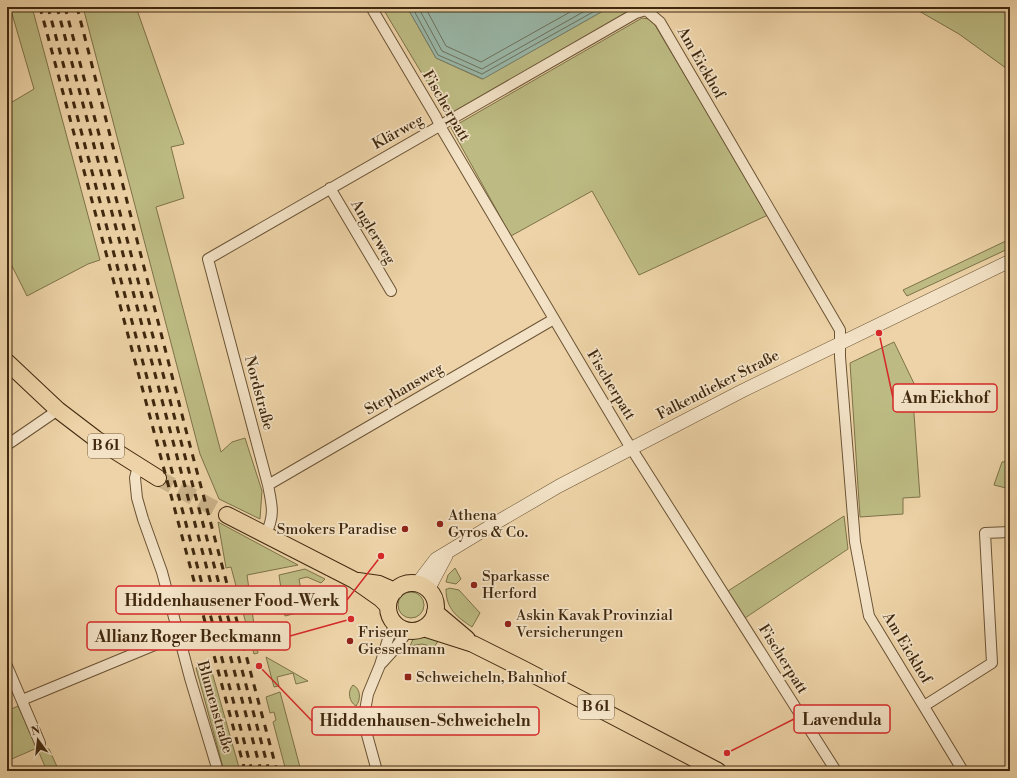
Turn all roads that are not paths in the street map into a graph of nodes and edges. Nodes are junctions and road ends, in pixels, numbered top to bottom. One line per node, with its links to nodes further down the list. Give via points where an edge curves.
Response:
1 (370, 7): 3 (street, Fischerpatt)
2 (646, 10): 3 (street, Klärweg, via 636,13); 9 (street, Am Eickhof, via 660,22 840,330)
3 (440, 126): 4 (street, Klärweg); 8 (street, Fischerpatt)
4 (330, 188): 5 (street, Klärweg); 7 (street, Anglerweg)
5 (208, 259): 16 (street, Nordstraße)
6 (1010, 262): 9 (street, Falkendieker Straße)
7 (391, 291)
8 (554, 319): 13 (street, Fischerpatt); 16 (street, Stephansweg)
9 (841, 342): 13 (street, Falkendieker Straße); 31 (street, Am Eickhof, via 840,357 855,542 870,616)
10 (7, 362): 11 (main road, B 61)
11 (58, 410): 12 (street); 14 (main road, B 61)
12 (7, 445)
13 (631, 448): 21 (street, Falkendieker Straße, via 559,486 448,552); 36 (street, Fischerpatt)
14 (138, 466): 15 (main road, B 61); 26 (street, Blumenstraße, via 135,478 137,498 162,572)
15 (158, 478)
16 (268, 485): 19 (street, Nordstraße, via 273,510)
17 (227, 514): 19 (main road)
18 (1010, 532): 31 (street, via 985,534 992,663)
19 (266, 534): 20 (main road)
20 (354, 580): 22 (main road, via 379,584); 23 (main road)
21 (423, 587): 22 (main road, via 405,584); 24 (main road, via 435,601)
22 (395, 591): 23 (main road)
23 (388, 606): 25 (main road, via 390,615)
24 (435, 612): 25 (main road, via 428,624); 27 (main road, B 61)
25 (408, 628): 27 (main road, B 61); 28 (street); 28 (street, via 388,639)
26 (179, 637): 30 (street); 33 (street, Blumenstraße)
27 (473, 644): 35 (main road, B 61)
28 (380, 665): 34 (street, via 368,694 364,716)
29 (7, 666): 30 (street)
30 (22, 700): 32 (street)
31 (924, 706): 37 (street, Am Eickhof)
32 (40, 743)
33 (218, 771)
34 (377, 771)
35 (718, 771)
36 (836, 771)
37 (963, 771)

